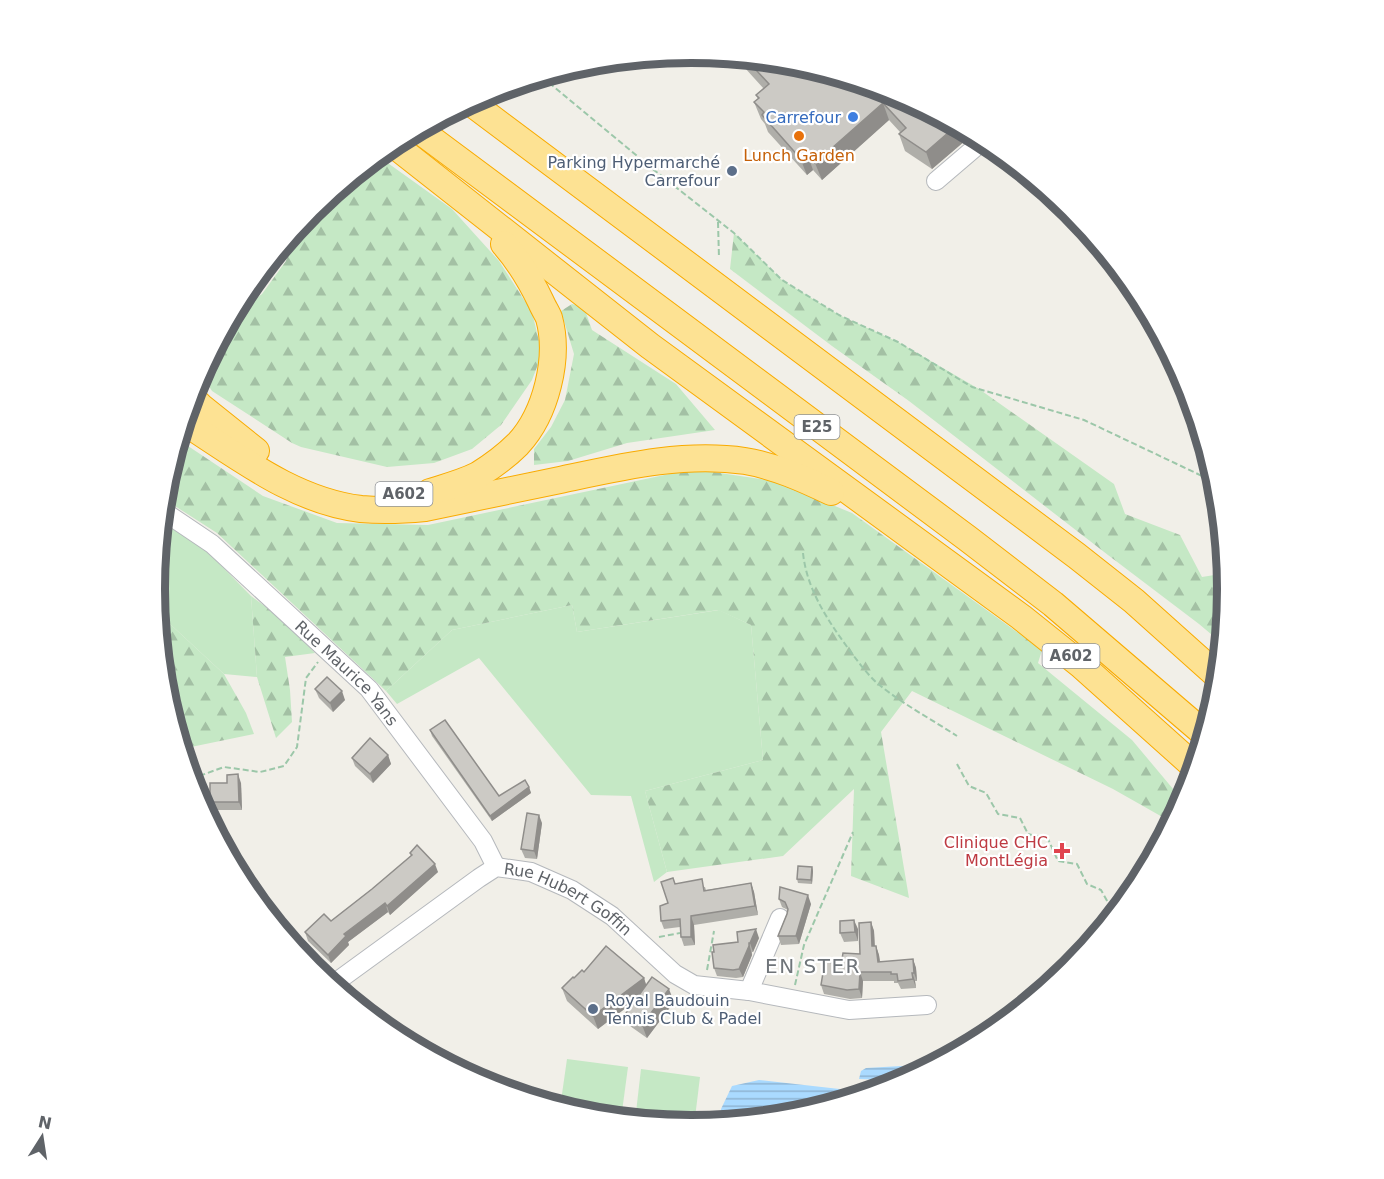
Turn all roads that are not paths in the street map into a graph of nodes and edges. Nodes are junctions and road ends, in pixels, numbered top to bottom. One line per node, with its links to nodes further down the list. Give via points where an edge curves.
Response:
1 (479, 108): 11 (highway, via 1077,556)
2 (426, 136): 12 (highway, E25, via 1053,604)
3 (976, 147): 5 (street)
4 (401, 151): 6 (highway, A602)
5 (936, 181)
6 (448, 188): 7 (highway, A602, via 511,251 549,318 549,385 518,443 479,474 460,483 430,492 378,496 323,485 284,469 255,451); 10 (highway, via 650,346)
7 (199, 404)
8 (191, 426): 10 (highway, A602, via 292,488 361,509 425,508 630,465 677,459 747,462 803,478 850,501)
9 (171, 516): 14 (street, Rue Maurice Yans, via 212,544 369,689 483,841)
10 (937, 555): 13 (highway, A602, via 1081,665)
11 (1212, 671)
12 (1200, 730)
13 (1190, 762)
14 (496, 867): 16 (street, Rue Hubert Goffin); 17 (street, Rue Hubert Goffin, via 531,872 573,890 612,916 675,974 694,985)
15 (780, 918): 17 (street)
16 (339, 980)
17 (749, 991): 18 (street, Rue Hubert Goffin, via 849,1010)
18 (927, 1005)

